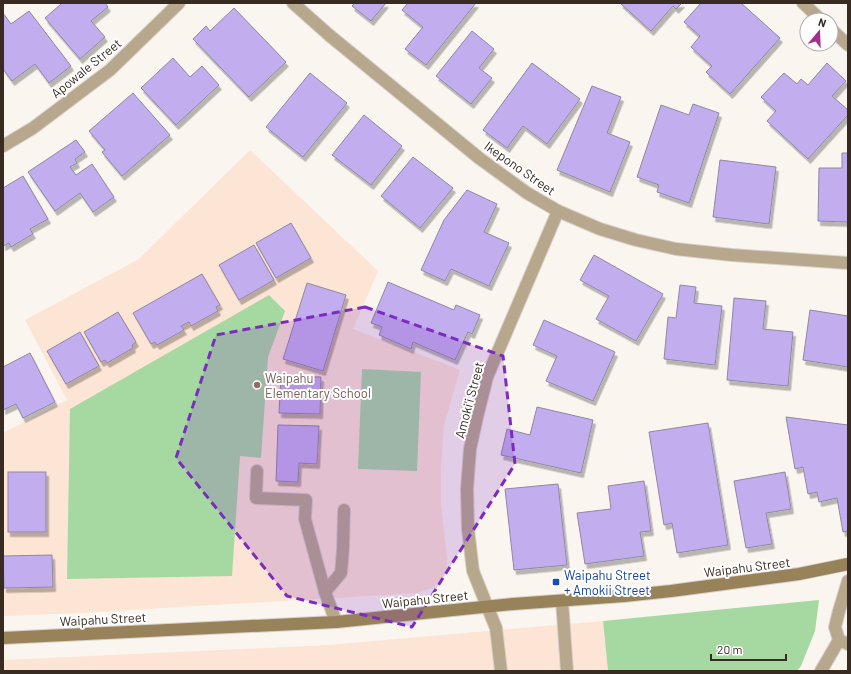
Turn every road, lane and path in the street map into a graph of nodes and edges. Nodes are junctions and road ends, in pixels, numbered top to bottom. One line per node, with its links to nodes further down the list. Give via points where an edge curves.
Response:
1 (179, 3): 7 (street, Apowale Street, via 110,70 33,128)
2 (293, 3): 8 (street, Ikepono Street, via 479,158 527,193)
3 (803, 3): 4 (street)
4 (813, 12)
5 (839, 37): 6 (street)
6 (848, 45)
7 (3, 146)
8 (558, 210): 9 (street, Ikepono Street, via 600,229 676,249); 16 (street, Amoki'i Street, via 488,377 470,449 468,529 473,571)
9 (848, 263)
10 (257, 471): 14 (street, via 256,498 306,500 305,519)
11 (344, 510): 14 (street, via 342,573)
12 (848, 564): 15 (street, Waipahu Street, via 799,574 624,596)
13 (848, 581): 19 (street, via 835,627)
14 (325, 592): 17 (street)
15 (562, 600): 16 (street, Waipahu Street); 21 (street)
16 (487, 606): 17 (street, Waipahu Street); 20 (street, Amoki'i Street, via 496,628)
17 (336, 622): 18 (street, Waipahu Street)
18 (3, 638)
19 (844, 642): 22 (street)
20 (501, 671)
21 (567, 671)
22 (821, 671)

